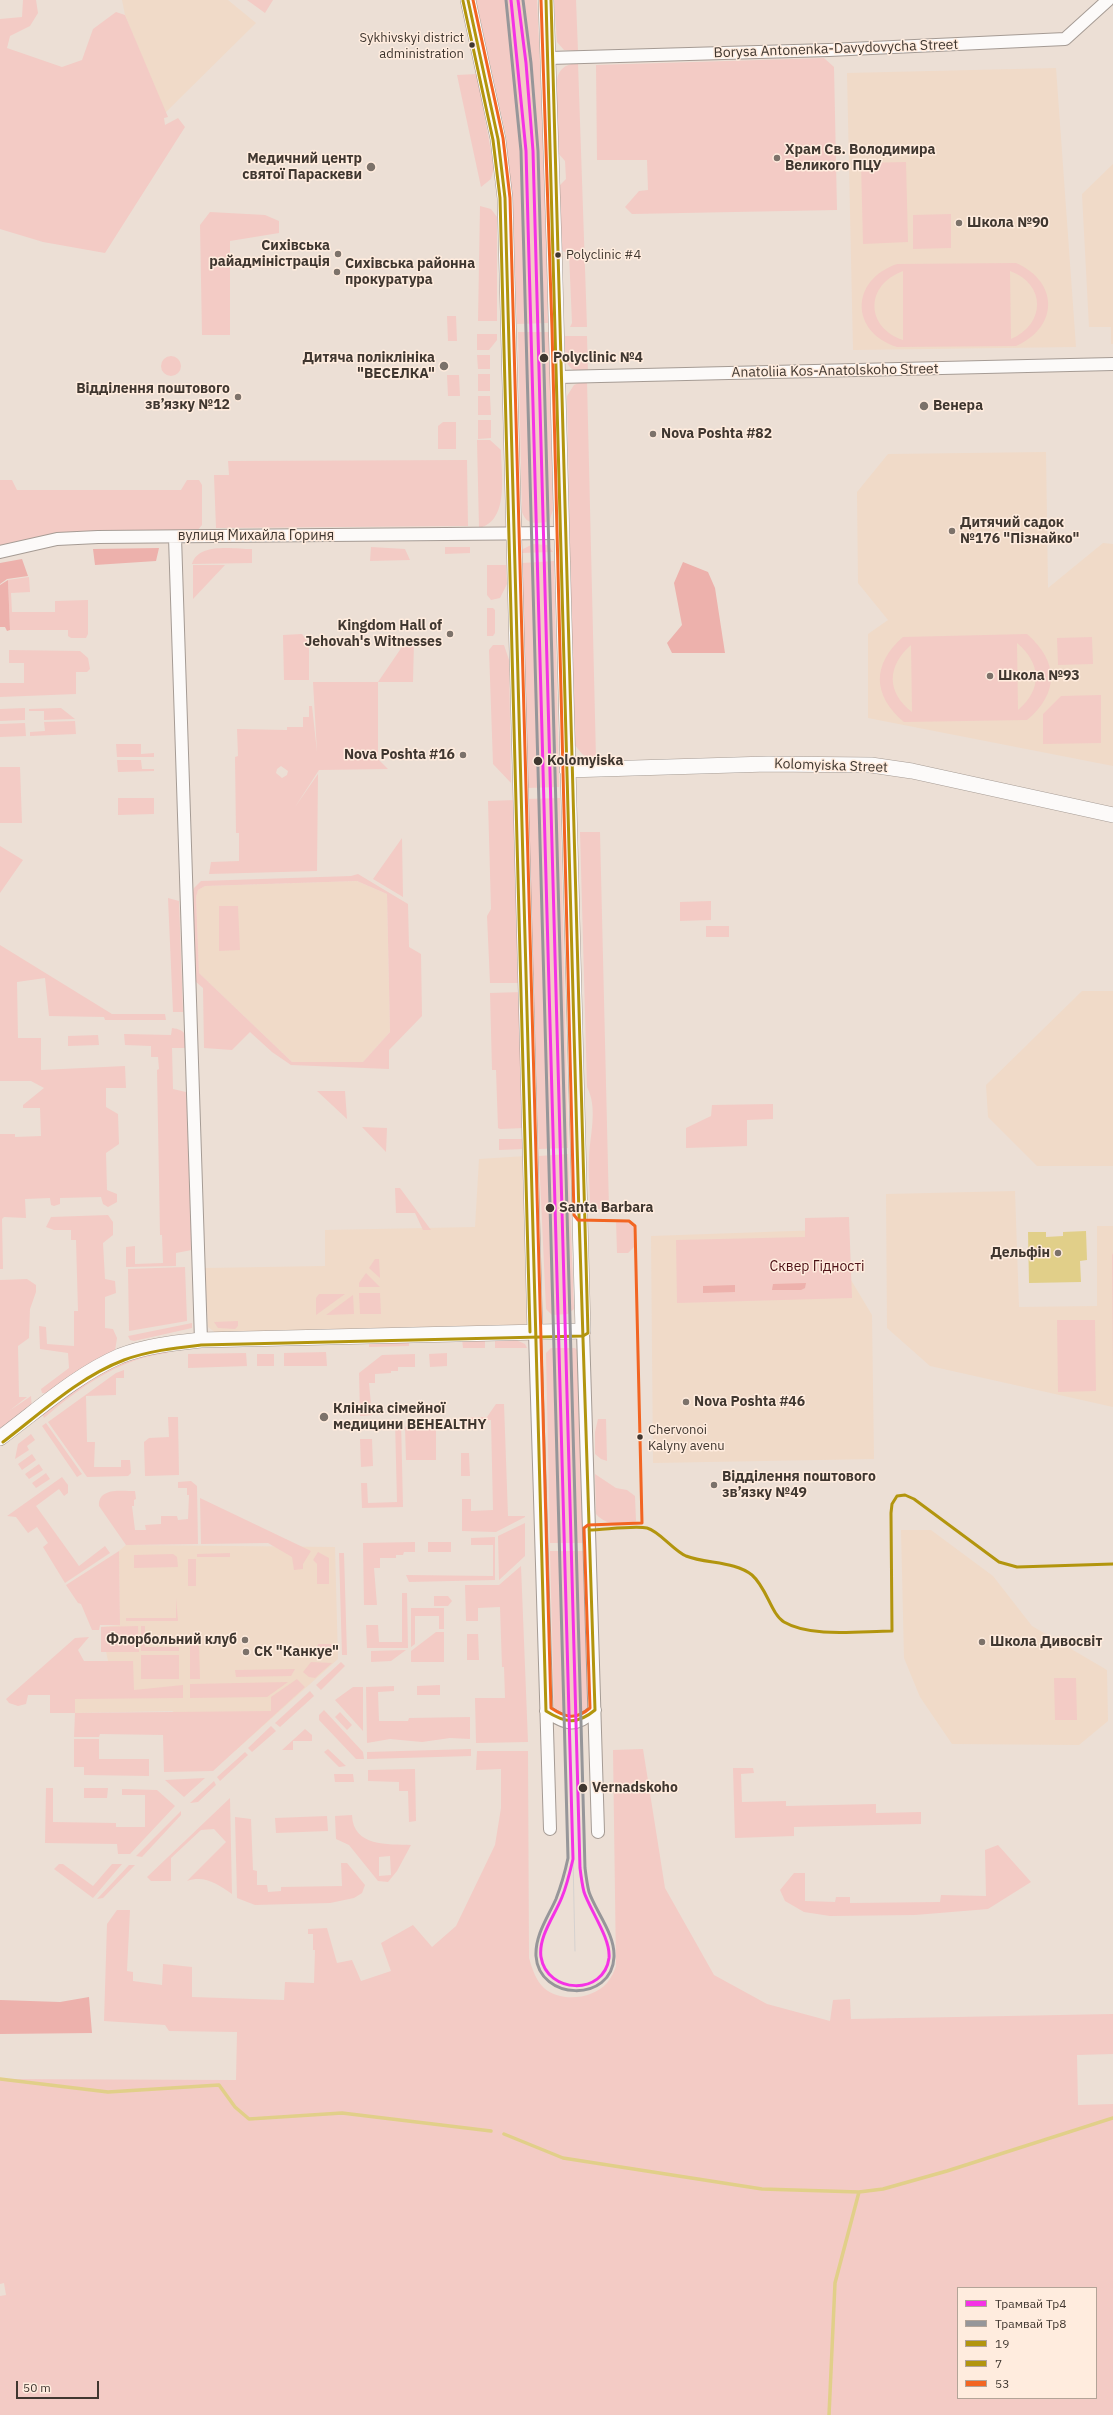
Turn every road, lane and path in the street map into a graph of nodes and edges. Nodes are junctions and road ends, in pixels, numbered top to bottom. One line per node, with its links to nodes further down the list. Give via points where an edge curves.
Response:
1 (468, 0): 7 (main road, via 498,139 505,198)
2 (546, 0): 4 (main road)
3 (1108, 0): 4 (street, Borysa Antonenka-Davydovycha Street, via 1065,39 824,50)
4 (549, 58): 6 (main road)
5 (1113, 364): 6 (street, Anatoliia Kos-Anatolskoho Street)
6 (558, 377): 8 (main road)
7 (514, 534): 8 (street, вулиця Михайла Гориня); 9 (street, вулиця Михайла Гориня); 14 (main road)
8 (561, 534): 11 (main road)
9 (175, 537): 10 (street, вулиця Михайла Гориня, via 57,539); 15 (street)
10 (0, 552)
11 (567, 770): 12 (main road, Kolomyiska Street, via 768,764 871,765 912,771); 13 (main road)
12 (1113, 815)
13 (583, 1331): 14 (main road); 17 (street)
14 (535, 1332): 15 (main road); 18 (street)
15 (201, 1340): 16 (main road, via 147,1348 121,1356 90,1372)
16 (0, 1438)
17 (595, 1710): 18 (street, via 587,1718 569,1724); 20 (street)
18 (546, 1711): 19 (street)
19 (550, 1829)
20 (598, 1832)

